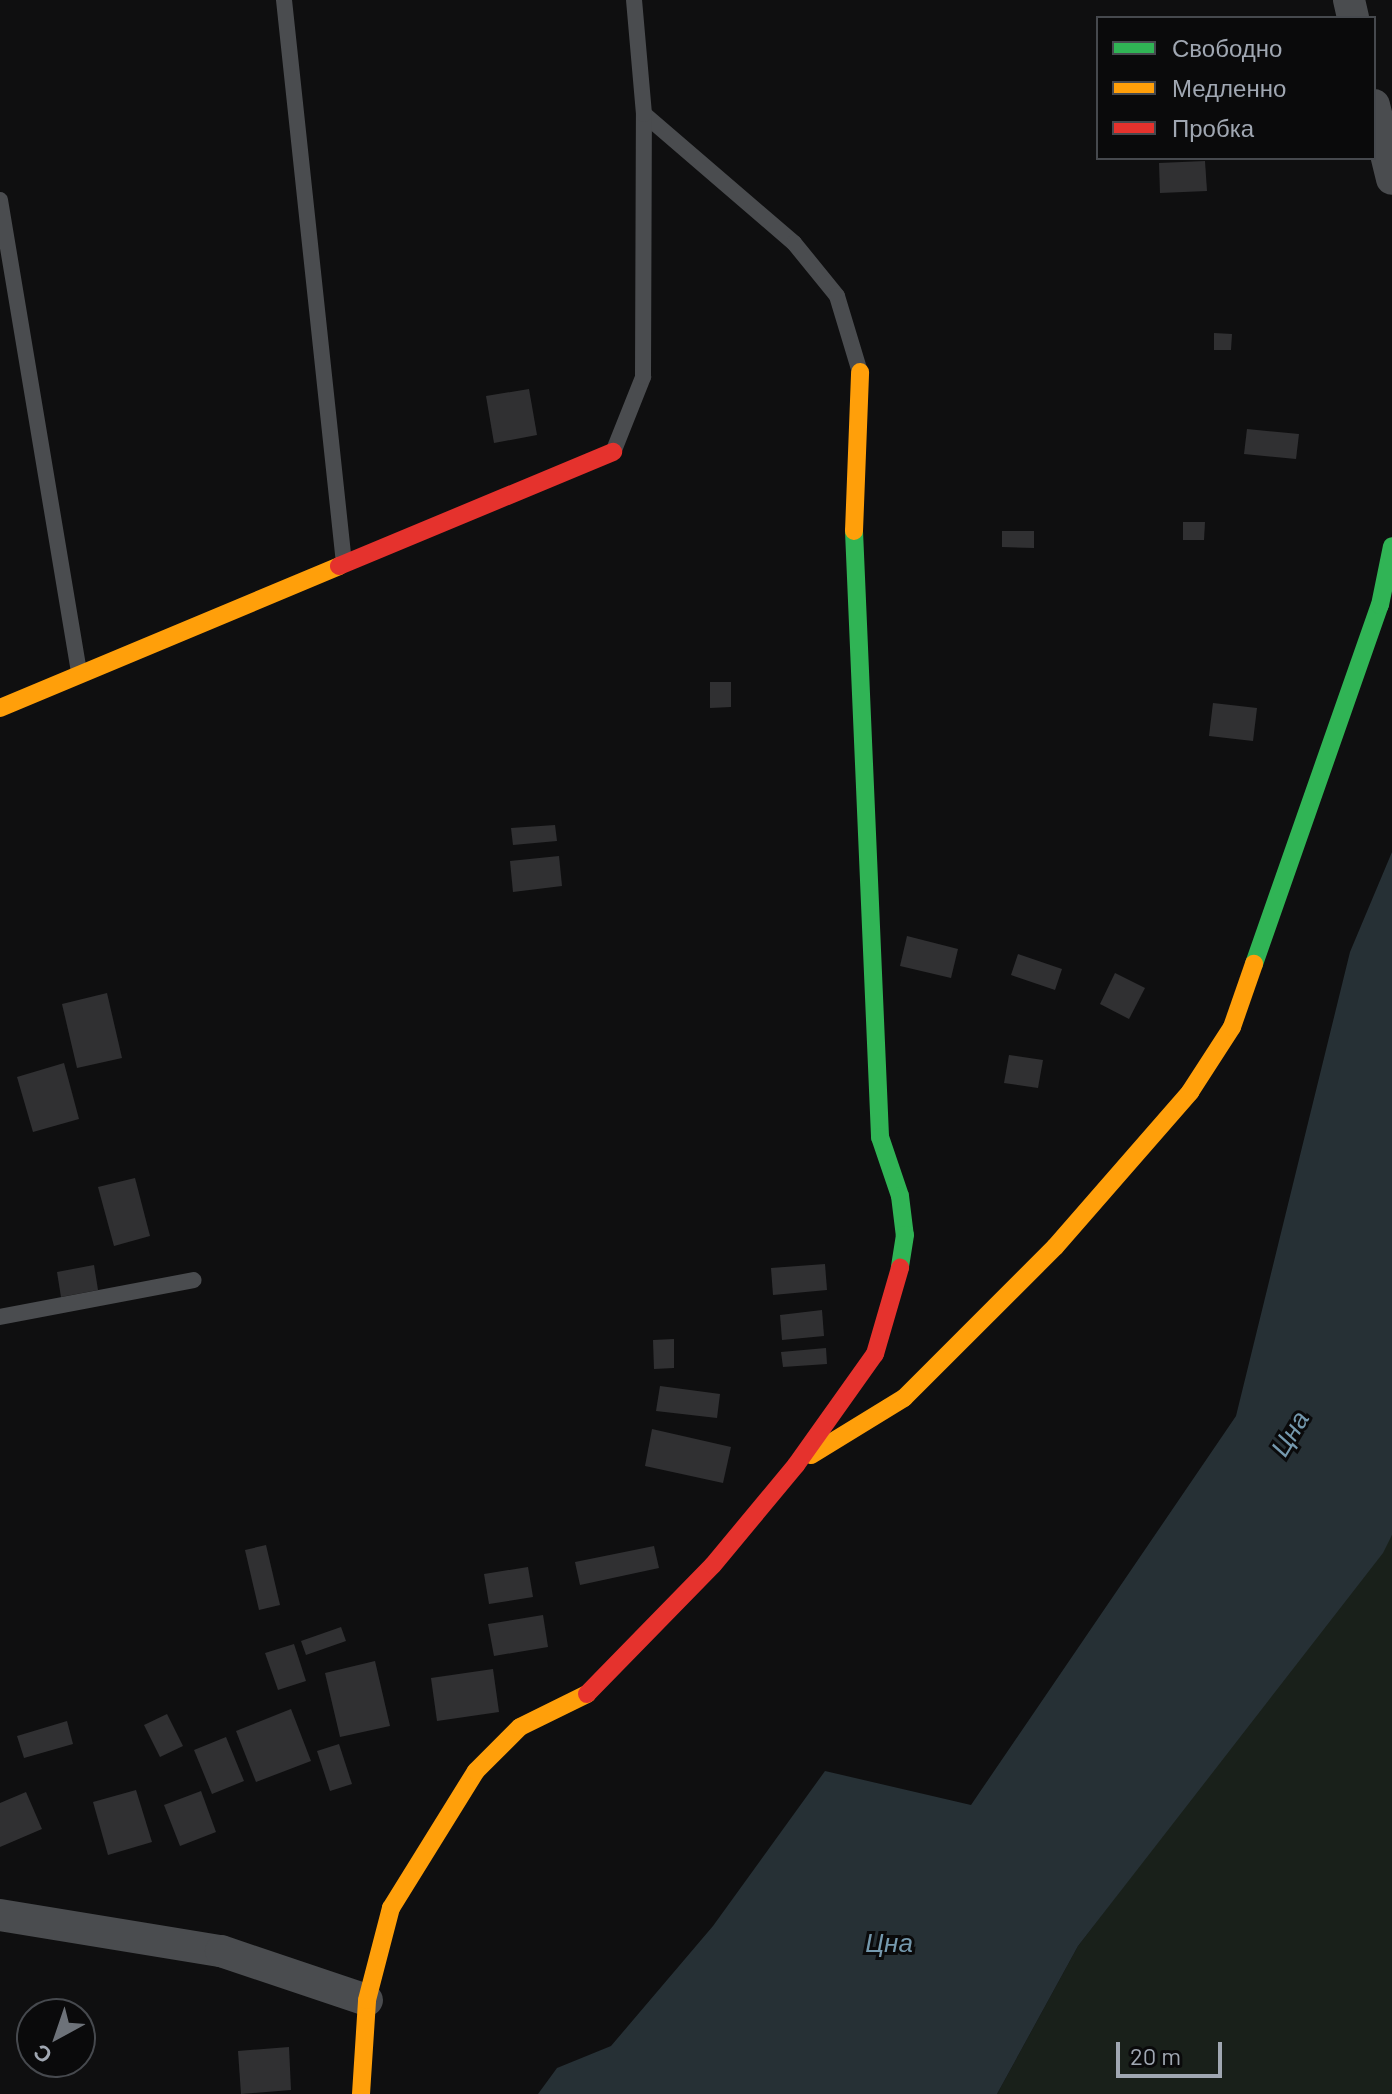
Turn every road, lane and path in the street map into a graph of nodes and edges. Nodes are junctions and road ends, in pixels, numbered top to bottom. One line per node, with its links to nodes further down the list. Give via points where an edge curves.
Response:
1 (284, 0): 10 (lane)
2 (634, 0): 4 (lane)
3 (1376, 113): 5 (street)
4 (644, 114): 7 (lane, via 794,243 837,296); 8 (lane, via 643,377)
5 (1392, 179)
6 (0, 200): 11 (lane)
7 (860, 372): 15 (street, via 853,550 880,1137 900,1196 905,1235 894,1304 875,1354)
8 (613, 452): 10 (street)
9 (1392, 546): 15 (street, via 1380,605 1232,1027 1190,1092 1055,1247 904,1398)
10 (344, 565): 11 (street)
11 (80, 677): 12 (street)
12 (0, 708)
13 (194, 1280): 14 (lane)
14 (0, 1317)
15 (796, 1465): 17 (street, via 617,1667 587,1694 520,1727 476,1771 391,1908)
16 (0, 1915): 17 (street, via 221,1951)
17 (367, 2000): 18 (street)
18 (361, 2094)

